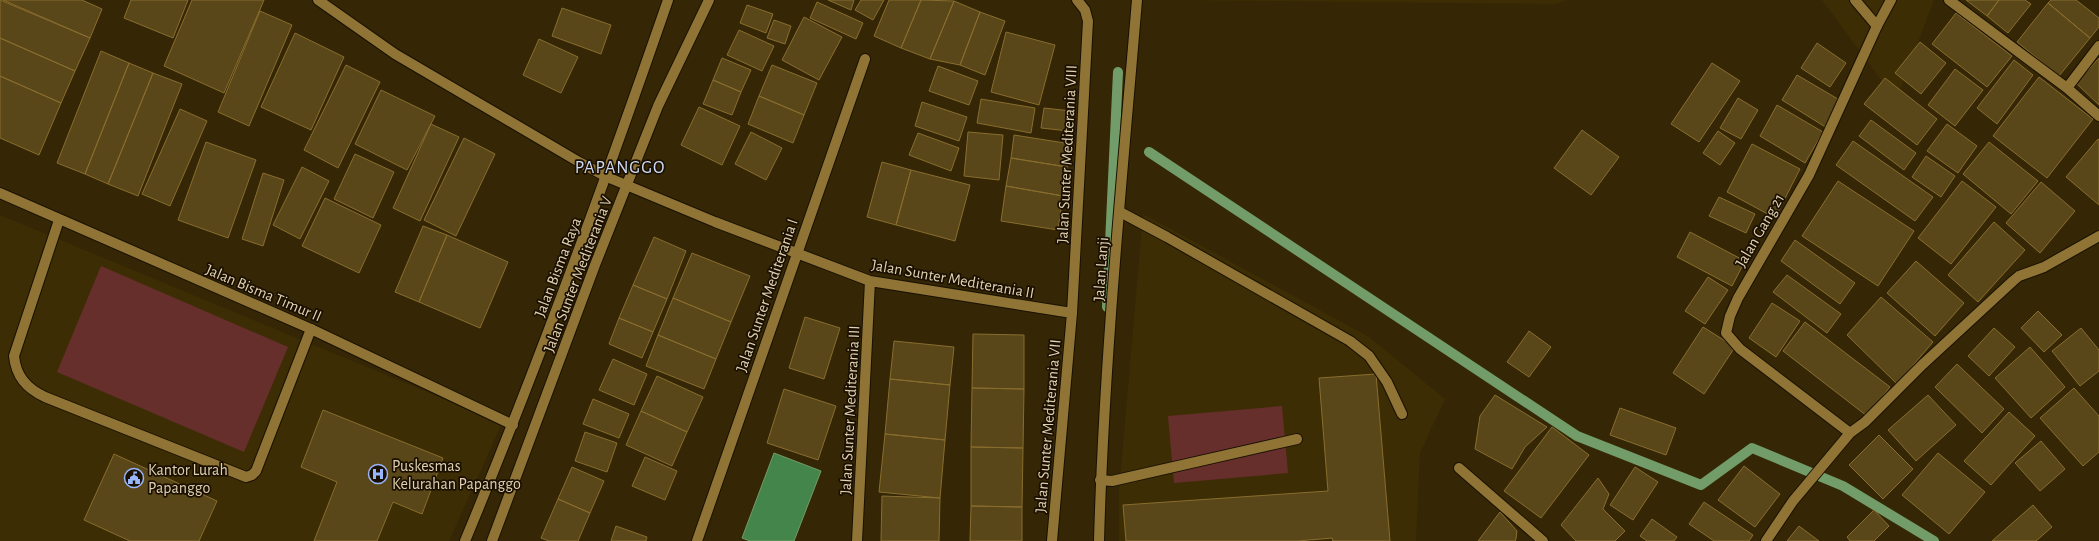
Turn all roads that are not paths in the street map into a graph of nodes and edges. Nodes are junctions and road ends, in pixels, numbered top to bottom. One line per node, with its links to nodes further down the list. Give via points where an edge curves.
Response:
1 (318, 0): 14 (street, via 415,66)
2 (668, 0): 14 (street, Jalan Bisma Raya)
3 (710, 0): 15 (street, Jalan Sunter Mediterania V, via 658,106)
4 (1077, 0): 22 (street, Jalan Sunter Mediterania VIII, via 1085,10 1088,21)
5 (1137, 0): 17 (street, Jalan Lanji)
6 (1855, 0): 9 (street)
7 (1891, 0): 9 (street, Jalan Gang 21)
8 (1949, 0): 12 (street)
9 (1877, 26): 26 (street, Jalan Gang 21, via 1809,175 1738,298 1726,333 1740,349)
10 (2099, 46): 12 (street)
11 (865, 59): 20 (street, Jalan Sunter Mediterania I)
12 (2067, 88): 13 (street)
13 (2099, 116)
14 (607, 177): 15 (street, Jalan Sunter Mediterania II); 25 (street, Jalan Bisma Raya)
15 (628, 185): 20 (street, Jalan Sunter Mediterania II); 31 (street, Jalan Sunter Mediterania V, via 595,265)
16 (0, 193): 18 (street, Jalan Bisma Timur II)
17 (1120, 212): 24 (street, via 1167,236 1350,341 1369,356 1387,382); 29 (street, Jalan Lanji)
18 (59, 220): 23 (street, Jalan Bisma Timur II); 23 (street, via 14,356 20,377 45,397 249,477 256,471 270,439)
19 (2099, 236): 26 (street, via 2044,266 2019,276 1922,364 1865,422)
20 (796, 254): 21 (street, Jalan Sunter Mediterania II); 32 (street, Jalan Sunter Mediterania I)
21 (870, 282): 22 (street, Jalan Sunter Mediterania II); 33 (street, Jalan Sunter Mediterania III)
22 (1072, 313): 34 (street, Jalan Sunter Mediterania VII)
23 (311, 329): 25 (street, Jalan Bisma Timur II)
24 (1402, 414)
25 (513, 424): 30 (street, Jalan Bisma Raya)
26 (1850, 433): 37 (street, via 1793,501)
27 (1297, 439): 29 (street, via 1112,481)
28 (1459, 468): 36 (street)
29 (1100, 480): 35 (street, Jalan Lanji)
30 (465, 541)
31 (492, 541)
32 (697, 541)
33 (856, 541)
34 (1052, 541)
35 (1099, 541)
36 (1543, 541)
37 (1766, 541)

